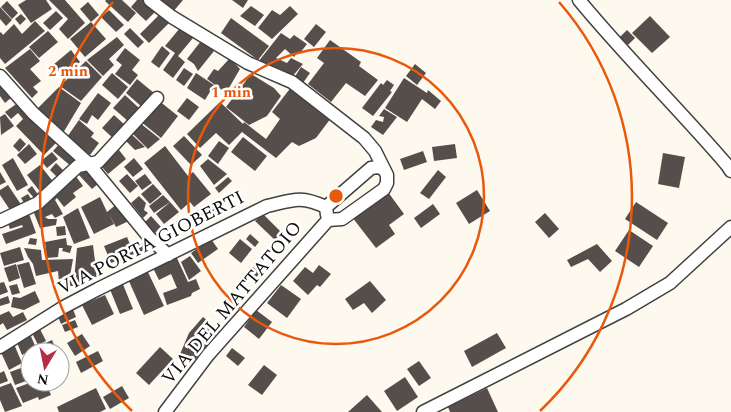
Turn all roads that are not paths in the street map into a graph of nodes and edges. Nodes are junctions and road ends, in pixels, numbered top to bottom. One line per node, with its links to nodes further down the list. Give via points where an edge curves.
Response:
1 (150, 0): 6 (street, via 248,63 292,82 364,138 375,151)
2 (579, 0): 7 (street)
3 (0, 76): 5 (street)
4 (158, 98): 5 (street, via 98,162)
5 (89, 164): 9 (street, via 78,166 38,202); 11 (street, via 149,237)
6 (383, 169): 8 (street, VIA DEL MATTATOIO, via 371,168); 8 (street, via 387,176 384,189 342,219)
7 (731, 171)
8 (327, 214): 11 (street, VIA PORTA GIOBERTI, via 304,199 267,206); 13 (street, VIA DEL MATTATOIO, via 208,355)
9 (0, 220)
10 (731, 227): 14 (street, via 670,283 626,309)
11 (168, 255): 12 (street, VIA PORTA GIOBERTI, via 62,308)
12 (0, 347)
13 (165, 412)
14 (422, 412)

